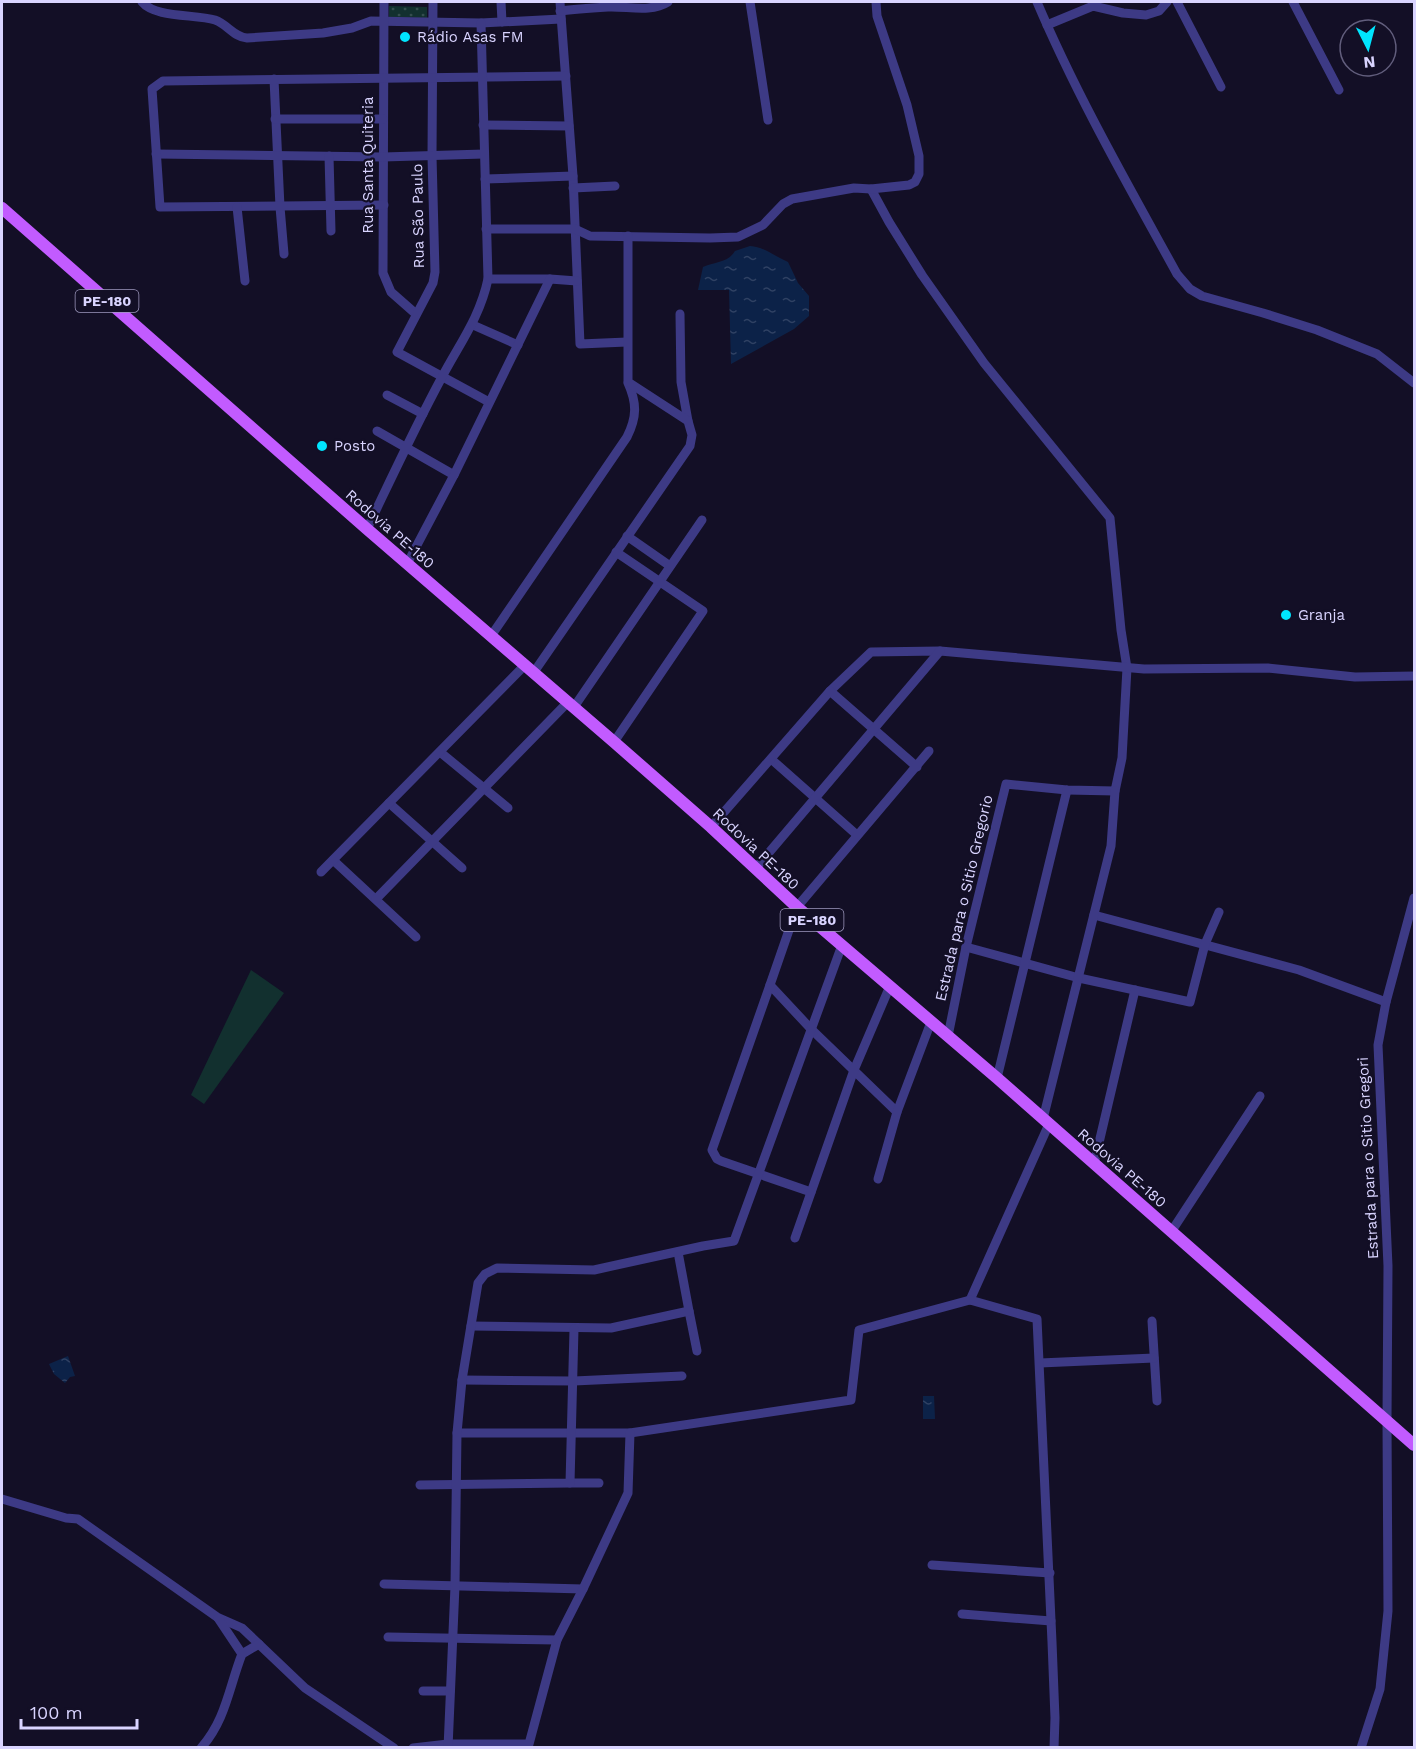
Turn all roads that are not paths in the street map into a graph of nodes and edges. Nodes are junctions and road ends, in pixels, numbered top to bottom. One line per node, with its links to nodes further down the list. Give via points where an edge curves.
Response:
1 (142, 2): 14 (street, via 152,9 215,20 247,38 323,33)
2 (384, 2): 14 (street, Rua Santa Quiteria)
3 (434, 2): 15 (street, Rua São Paulo)
4 (501, 2): 16 (street)
5 (668, 2): 12 (street, via 635,9)
6 (750, 2): 28 (street)
7 (876, 2): 41 (street, via 877,16 907,105 920,165 918,177 909,185)
8 (1037, 2): 18 (street)
9 (1167, 2): 18 (street, via 1159,11 1146,15 1093,6)
10 (1177, 2): 24 (street)
11 (1293, 2): 25 (street)
12 (611, 4): 13 (street)
13 (560, 10): 16 (street); 20 (street)
14 (384, 21): 15 (street); 22 (street, Rua Santa Quiteria)
15 (434, 22): 17 (street); 21 (street, Rua São Paulo)
16 (502, 22): 17 (street)
17 (481, 23): 19 (street)
18 (1047, 25): 63 (street, via 1107,147 1186,285 1202,296 1317,330 1377,354)
19 (483, 76): 20 (street); 21 (street); 29 (street)
20 (566, 76): 30 (street)
21 (434, 77): 22 (street); 35 (street, Rua São Paulo)
22 (383, 78): 23 (street); 26 (street, Rua Santa Quiteria)
23 (274, 79): 27 (street); 31 (street, via 158,83 151,94)
24 (1221, 87)
25 (1339, 90)
26 (383, 118): 27 (street); 36 (street, Rua Santa Quiteria)
27 (274, 119): 33 (street)
28 (768, 120)
29 (483, 125): 30 (street); 32 (street)
30 (569, 126): 37 (street)
31 (156, 154): 33 (street); 44 (street, via 160,207)
32 (484, 154): 35 (street); 38 (street)
33 (277, 155): 34 (street); 45 (street)
34 (329, 156): 36 (street); 43 (street)
35 (432, 156): 36 (street); 56 (street, Rua São Paulo, via 435,272)
36 (383, 157): 42 (street, Rua Santa Quiteria)
37 (573, 176): 38 (street); 40 (street)
38 (485, 179): 47 (street)
39 (615, 186): 40 (street)
40 (573, 188): 48 (street)
41 (871, 189): 50 (street, via 854,188 792,199 763,225 738,237); 81 (street, via 922,275 989,370 1110,518)
42 (384, 205): 43 (street); 56 (street, Rua Santa Quiteria, via 384,277 394,296)
43 (331, 206): 45 (street); 49 (street)
44 (237, 207): 45 (street); 54 (street)
45 (280, 207): 51 (street)
46 (2, 208): 72 (main road, Rodovia PE-180 / PE-180)
47 (486, 229): 48 (street); 52 (street)
48 (575, 229): 50 (street, via 590,236); 55 (street)
49 (331, 231)
50 (628, 236): 59 (street)
51 (284, 254)
52 (488, 279): 53 (street); 58 (street)
53 (550, 279): 55 (street); 60 (street)
54 (245, 281)
55 (577, 281): 59 (street, via 580,344)
56 (416, 314): 61 (street, Rua São Paulo, via 397,352)
57 (680, 314): 67 (street, via 681,382)
58 (473, 325): 60 (street); 61 (street)
59 (627, 342): 62 (street)
60 (518, 345): 65 (street)
61 (442, 376): 65 (street, Rua São Paulo); 66 (street)
62 (628, 382): 67 (street); 78 (street, via 635,415 627,437)
63 (1414, 383)
64 (387, 395): 66 (street)
65 (489, 402): 70 (street)
66 (423, 414): 69 (street)
67 (688, 421): 73 (street, via 692,435 688,451)
68 (377, 431): 69 (street)
69 (407, 448): 70 (street); 72 (street)
70 (454, 475): 75 (street)
71 (702, 520): 76 (street)
72 (367, 529): 75 (main road, Rodovia PE-180 / PE-180)
73 (627, 536): 74 (street); 76 (street)
74 (616, 552): 77 (street); 80 (street)
75 (408, 564): 78 (main road, Rodovia PE-180 / PE-180)
76 (670, 566): 77 (street)
77 (660, 582): 84 (street); 86 (street, via 703,611)
78 (491, 636): 80 (main road, Rodovia PE-180 / PE-180)
79 (940, 651): 81 (street); 83 (street, via 871,652); 85 (street)
80 (530, 668): 84 (main road, Rodovia PE-180 / PE-180); 88 (street)
81 (1127, 668): 82 (street, via 1268,668 1355,678); 93 (street, via 1122,758)
82 (1414, 676)
83 (830, 692): 85 (street); 89 (street)
84 (571, 705): 86 (main road, Rodovia PE-180 / PE-180); 91 (street)
85 (873, 728): 90 (street); 94 (street)
86 (614, 742): 97 (main road, Rodovia PE-180 / PE-180)
87 (929, 751): 90 (street)
88 (440, 752): 91 (street); 95 (street)
89 (771, 759): 94 (street); 97 (street)
90 (917, 766): 98 (street)
91 (484, 787): 96 (street); 99 (street)
92 (1067, 790): 93 (street, Estrada para o Sitio Gregorio); 112 (street, Estrada para o Sitio Gregorio, via 1006,784); 113 (street)
93 (1115, 791): 108 (street, via 1111,846)
94 (814, 798): 98 (street); 102 (street)
95 (389, 803): 99 (street); 100 (street)
96 (508, 808)
97 (711, 827): 102 (main road, Rodovia PE-180 / PE-180)
98 (857, 835): 106 (street)
99 (432, 841): 101 (street); 105 (street)
100 (333, 860): 103 (street); 105 (street)
101 (462, 868)
102 (755, 869): 106 (main road, Rodovia PE-180 / PE-180)
103 (321, 872)
104 (1414, 898): 118 (street, Estrada para o Sitio Gregori)
105 (376, 899): 109 (street)
106 (796, 907): 111 (main road, Rodovia PE-180 / PE-180); 115 (street)
107 (1219, 912): 110 (street)
108 (1094, 915): 110 (street); 114 (street)
109 (416, 937)
110 (1205, 944): 117 (street, via 1190,1002); 118 (street, via 1299,970)
111 (842, 945): 116 (main road, Rodovia PE-180 / PE-180); 120 (street)
112 (966, 947): 113 (street); 121 (street, Estrada para o Sitio Gregorio)
113 (1026, 963): 114 (street); 123 (street)
114 (1079, 978): 117 (street); 126 (street)
115 (770, 985): 120 (street); 128 (street, via 712,1145 717,1159)
116 (890, 986): 119 (main road, Rodovia PE-180 / PE-180); 122 (street)
117 (1136, 990): 127 (street)
118 (1386, 1002): 146 (street, Estrada para o Sitio Gregori, via 1377,1064 1388,1266)
119 (931, 1022): 121 (main road, Rodovia PE-180 / PE-180); 125 (street)
120 (811, 1029): 122 (street); 128 (street)
121 (948, 1036): 123 (main road, Rodovia PE-180 / PE-180)
122 (854, 1070): 125 (street); 130 (street)
123 (996, 1078): 126 (main road, Rodovia PE-180 / PE-180)
124 (1260, 1096): 131 (street)
125 (897, 1112): 129 (street)
126 (1046, 1122): 127 (main road, Rodovia PE-180 / PE-180); 134 (street)
127 (1094, 1164): 131 (main road, Rodovia PE-180 / PE-180)
128 (759, 1174): 130 (street); 133 (street, via 734,1241)
129 (878, 1179)
130 (811, 1192): 132 (street)
131 (1171, 1232): 146 (main road, Rodovia PE-180 / PE-180)
132 (795, 1238)
133 (678, 1252): 135 (street); 137 (street, via 594,1270 493,1270 478,1283)
134 (970, 1300): 141 (street, via 1038,1319); 149 (street, via 859,1330 851,1400)
135 (689, 1311): 138 (street, via 611,1328); 139 (street)
136 (1152, 1321): 140 (street)
137 (471, 1326): 138 (street); 143 (street)
138 (574, 1329): 144 (street)
139 (697, 1351)
140 (1154, 1358): 141 (street); 145 (street)
141 (1040, 1363): 157 (street)
142 (682, 1376): 144 (street)
143 (462, 1380): 144 (street); 148 (street)
144 (574, 1381): 147 (street)
145 (1157, 1401)
146 (1387, 1422): 150 (main road, Rodovia PE-180 / PE-180); 176 (street, Estrada para o Sitio Gregori, via 1388,1611 1380,1689)
147 (572, 1432): 148 (street); 149 (street); 151 (street)
148 (457, 1433): 153 (street)
149 (630, 1433): 160 (street, via 628,1492)
150 (1414, 1445)
151 (570, 1483): 152 (street); 153 (street)
152 (599, 1483)
153 (456, 1484): 154 (street); 159 (street)
154 (420, 1485)
155 (2, 1499): 162 (street, via 78,1519)
156 (932, 1565): 157 (street)
157 (1050, 1573): 163 (street)
158 (384, 1584): 159 (street)
159 (455, 1586): 160 (street); 165 (street)
160 (584, 1589): 166 (street)
161 (962, 1614): 163 (street)
162 (218, 1617): 167 (street, via 242,1628); 168 (street)
163 (1051, 1621): 175 (street)
164 (388, 1637): 165 (street)
165 (452, 1639): 166 (street); 170 (street)
166 (557, 1640): 171 (street, via 529,1744)
167 (259, 1644): 168 (street); 173 (street, via 305,1688)
168 (242, 1654): 172 (street, via 213,1735)
169 (423, 1691): 170 (street)
170 (450, 1691): 171 (street)
171 (448, 1746): 174 (street)
172 (201, 1748)
173 (394, 1748)
174 (414, 1748)
175 (1054, 1748)
176 (1361, 1748)

